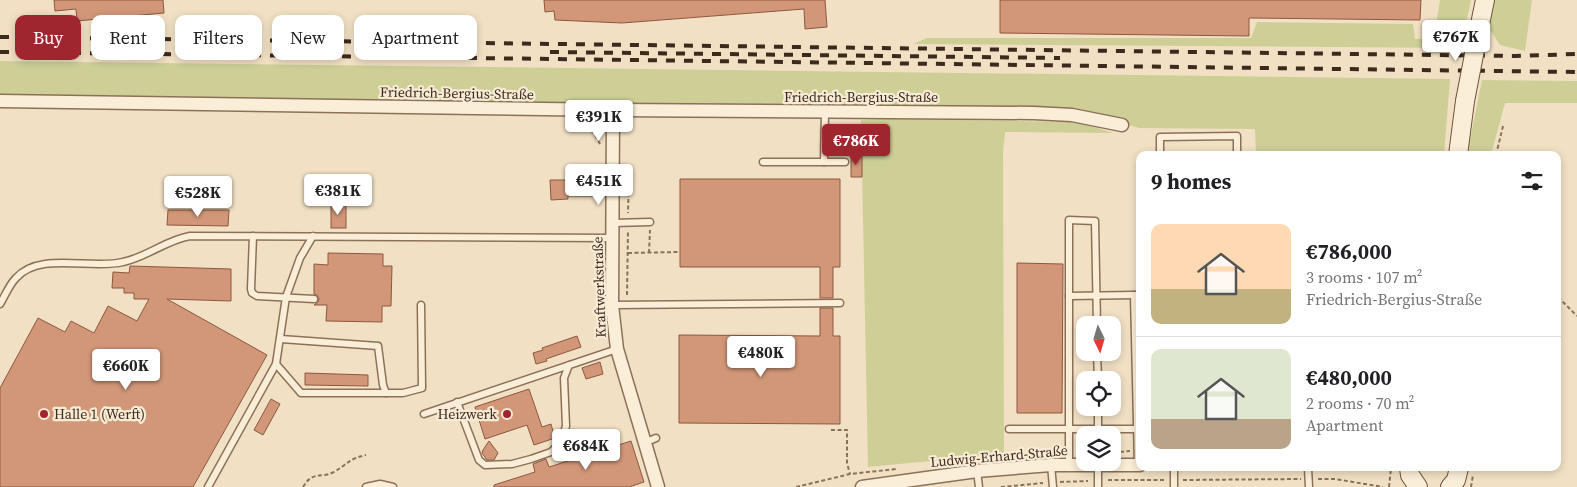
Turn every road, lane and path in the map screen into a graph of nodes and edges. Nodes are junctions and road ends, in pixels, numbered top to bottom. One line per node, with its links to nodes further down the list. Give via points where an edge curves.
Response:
1 (1485, 0): 11 (main road, bridge)
2 (0, 101): 3 (street, Friedrich-Bergius-Straße)
3 (614, 110): 4 (street, Friedrich-Bergius-Straße); 16 (street, Kraftwerkstraße)
4 (825, 112): 6 (street, Friedrich-Bergius-Straße, via 1034,113 1072,115); 14 (lane)
5 (573, 120): 8 (path, via 589,128)
6 (1122, 125)
7 (1502, 126): 12 (path)
8 (600, 145)
9 (1160, 151): 10 (lane, via 1160,137 1228,136 1237,136)
10 (1237, 151)
11 (1459, 151)
12 (1497, 151)
13 (763, 162): 14 (lane)
14 (824, 162): 15 (lane)
15 (845, 162)
16 (613, 176): 17 (path, via 629,177); 19 (street, Kraftwerkstraße)
17 (628, 222): 18 (lane); 19 (lane); 24 (path)
18 (650, 222): 25 (path)
19 (613, 223): 22 (street, Kraftwerkstraße)
20 (253, 236): 21 (lane); 29 (lane, via 252,293); 33 (lane, via 190,236 123,262 33,266 15,279)
21 (312, 236): 22 (lane); 29 (lane)
22 (612, 238): 35 (street, Kraftwerkstraße)
23 (678, 252): 25 (path)
24 (628, 253): 25 (path); 36 (path)
25 (650, 253)
26 (1136, 295): 28 (lane)
27 (1068, 296): 28 (lane); 28 (lane, via 1069,220 1095,221); 47 (lane)
28 (1096, 296): 37 (lane)
29 (286, 297): 30 (lane); 39 (lane)
30 (314, 299)
31 (1561, 300): 38 (path)
32 (840, 303): 36 (lane)
33 (0, 304)
34 (421, 305): 43 (lane, via 422,388)
35 (612, 305): 36 (lane); 40 (street, Kraftwerkstraße)
36 (627, 305)
37 (1097, 316)
38 (1577, 316)
39 (281, 339): 41 (lane); 43 (lane, via 378,346)
40 (616, 349): 42 (lane); 75 (street, Kraftwerkstraße, via 650,440)
41 (276, 364): 43 (lane, via 301,393); 71 (lane)
42 (569, 365): 44 (lane); 44 (lane, via 564,378 566,426 561,442 551,452 531,459 512,464 485,465 479,460)
43 (386, 393)
44 (457, 402): 45 (lane)
45 (424, 414)
46 (1009, 429): 47 (lane)
47 (1068, 429): 48 (lane); 55 (lane)
48 (1076, 429)
49 (1121, 429): 50 (lane)
50 (1136, 429)
51 (831, 430): 66 (path, via 847,430)
52 (1136, 451): 53 (path)
53 (1121, 452)
54 (366, 455): 72 (path, via 350,460 332,473 312,477)
55 (1069, 464): 56 (street, Ludwig-Erhard-Straße); 59 (street, Ludwig-Erhard-Straße)
56 (1076, 464)
57 (1121, 464): 58 (street, Ludwig-Erhard-Straße)
58 (1136, 464)
59 (1051, 465): 60 (street, Ludwig-Erhard-Straße); 70 (lane)
60 (977, 471): 76 (street, Ludwig-Erhard-Straße); 77 (lane)
61 (1098, 471): 69 (lane)
62 (1308, 471): 67 (lane)
63 (1391, 471): 81 (path)
64 (1410, 471): 82 (main road)
65 (1458, 471): 83 (main road)
66 (850, 474)
67 (1308, 479): 68 (path); 79 (lane); 80 (path, via 1335,479)
68 (1174, 483): 69 (path)
69 (1098, 484): 70 (path)
70 (1052, 485): 78 (path)
71 (208, 487)
72 (303, 487)
73 (366, 487): 74 (lane, via 380,484)
74 (393, 487)
75 (658, 487)
76 (862, 487)
77 (978, 487)
78 (1001, 487)
79 (1309, 487)
80 (1382, 487)
81 (1389, 487)
82 (1418, 487)
83 (1450, 487)

